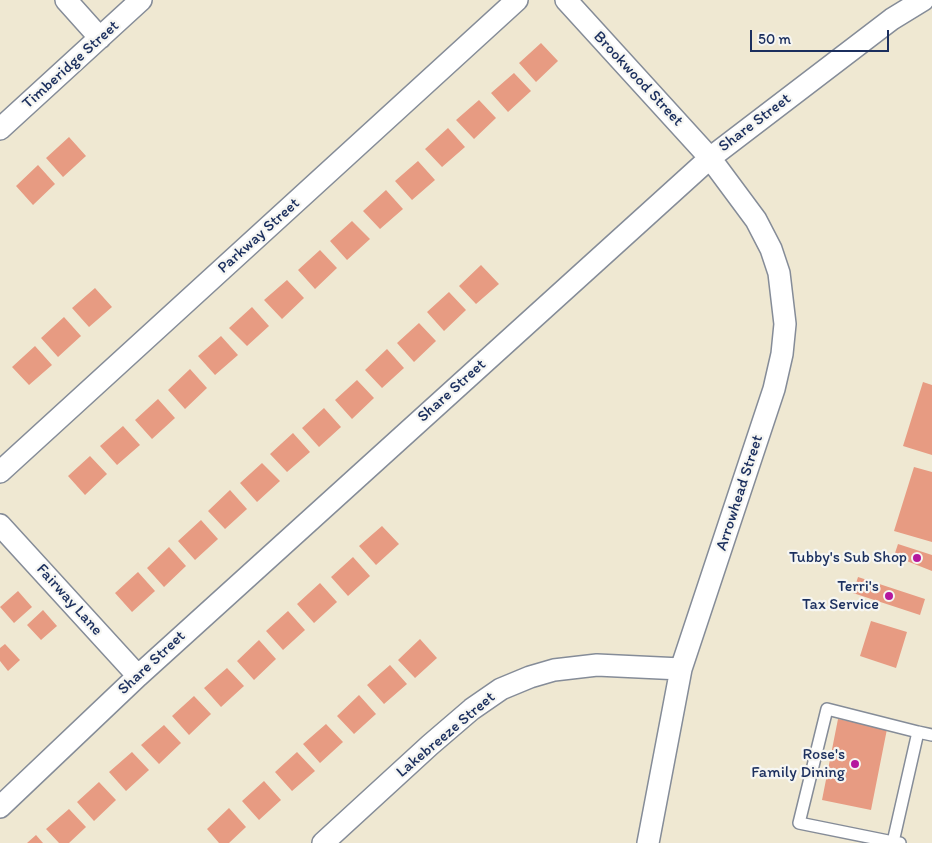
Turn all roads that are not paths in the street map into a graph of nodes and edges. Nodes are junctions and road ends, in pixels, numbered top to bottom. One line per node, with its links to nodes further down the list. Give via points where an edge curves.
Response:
1 (66, 0): 6 (street)
2 (141, 0): 6 (street, Timberidge Street)
3 (516, 0): 9 (street, Parkway Street)
4 (566, 0): 8 (street, Brookwood Street)
5 (923, 0): 8 (street, Share Street, via 892,19)
6 (100, 38): 7 (street, Timberidge Street)
7 (0, 129)
8 (710, 158): 11 (street, Arrowhead Street, via 756,220 771,249 779,273 785,324 774,389); 12 (street, Share Street)
9 (0, 472)
10 (0, 525): 12 (street, Fairway Lane)
11 (681, 669): 17 (street, Lakebreeze Street, via 597,664 554,670 501,690 472,709 430,745); 18 (street, Arrowhead Street)
12 (138, 676): 15 (street, Share Street)
13 (918, 732): 14 (lane); 16 (lane); 16 (lane, via 826,709 800,823)
14 (932, 735)
15 (0, 806)
16 (897, 842)
17 (323, 843)
18 (648, 843)

